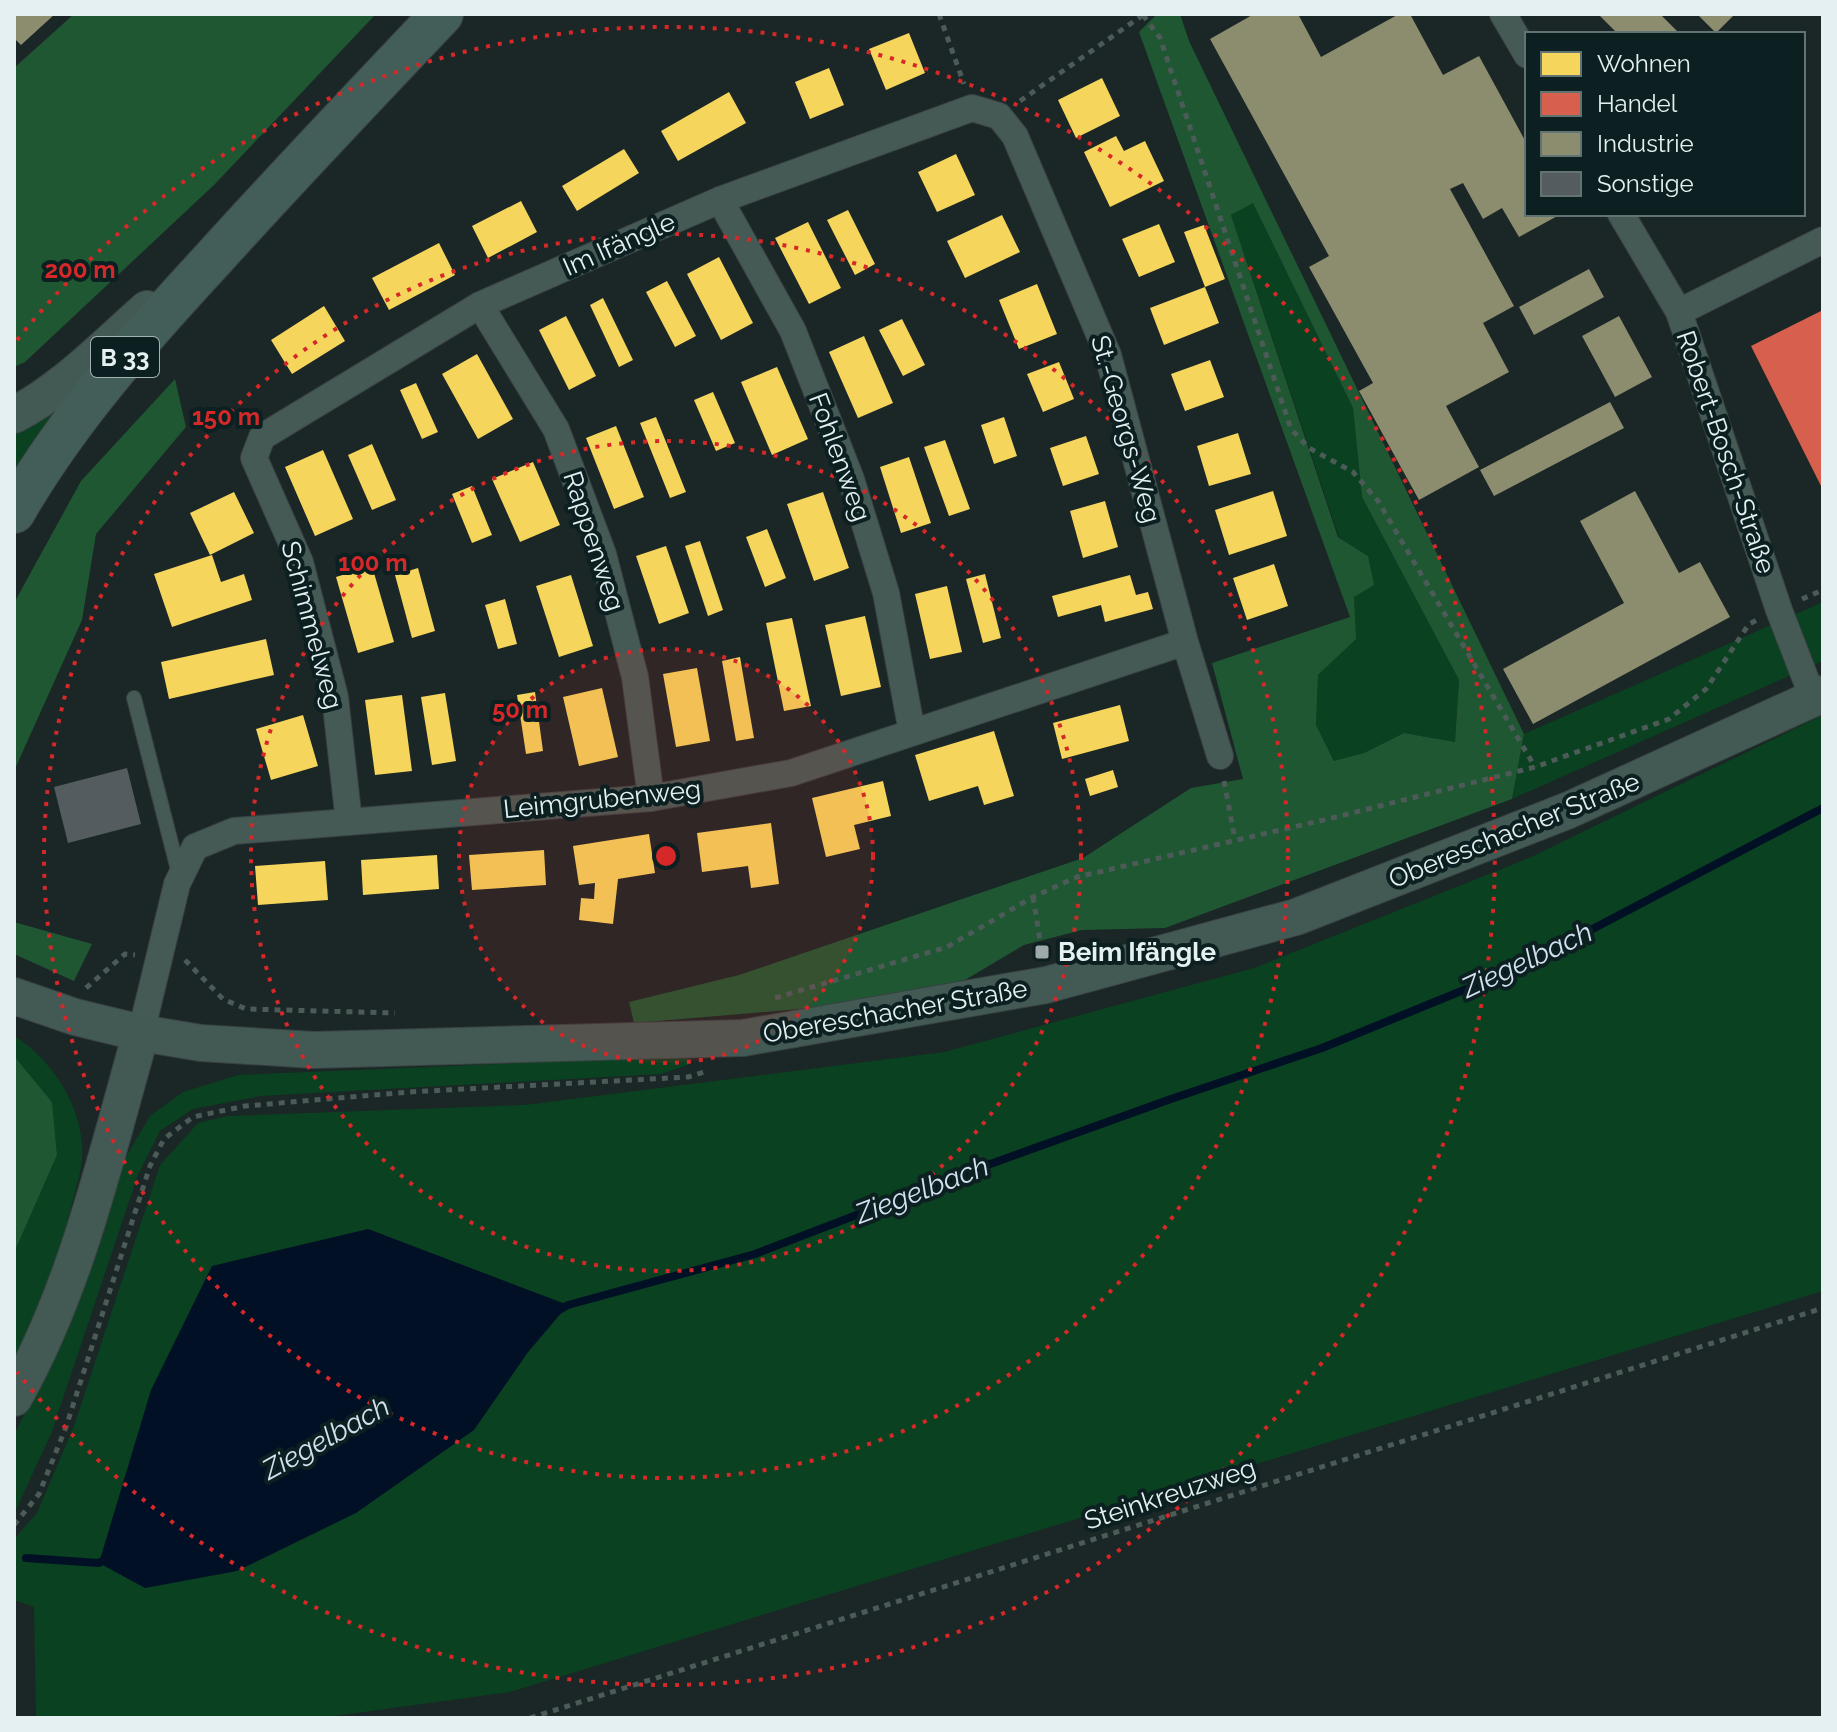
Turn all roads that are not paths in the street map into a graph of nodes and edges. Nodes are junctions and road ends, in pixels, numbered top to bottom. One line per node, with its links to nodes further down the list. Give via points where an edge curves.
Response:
1 (442, 14): 6 (main road, B 33)
2 (1503, 14): 3 (street)
3 (1525, 52)
4 (999, 116): 5 (street, Im Ifängle, via 972,108); 14 (street, St.-Georgs-Weg, via 1015,136 1108,355)
5 (720, 200): 9 (street, Im Ifängle); 17 (street, Fohlenweg, via 793,331 851,479 886,593)
6 (253, 215): 11 (main road, via 61,384); 13 (main road, B 33, via 123,358)
7 (1622, 216): 10 (street, Robert-Bosch-Straße)
8 (1823, 240): 10 (street)
9 (480, 305): 12 (street, Im Ifängle); 19 (street, Rappenweg, via 556,429 603,554 635,677)
10 (1679, 312): 15 (street, Robert-Bosch-Straße, via 1779,610)
11 (14, 415)
12 (262, 437): 20 (street, Schimmelweg, via 254,458 300,562 335,697)
13 (14, 512)
14 (1185, 642): 17 (street, Leimgrubenweg); 18 (street, St.-Georgs-Weg)
15 (1818, 696): 23 (main road, Obereschacher Straße, via 1569,810 1296,917 1046,985 743,1038 314,1050 201,1043)
16 (134, 698): 21 (lane)
17 (912, 732): 19 (street, Leimgrubenweg, via 791,773)
18 (1220, 756)
19 (651, 798): 20 (street, Leimgrubenweg)
20 (349, 822): 21 (street, Leimgrubenweg, via 234,831 195,847)
21 (180, 878): 23 (street, Leimgrubenweg)
22 (14, 996): 23 (main road, Obereschacher Straße)
23 (141, 1033): 24 (main road, via 67,1280)
24 (14, 1398)

